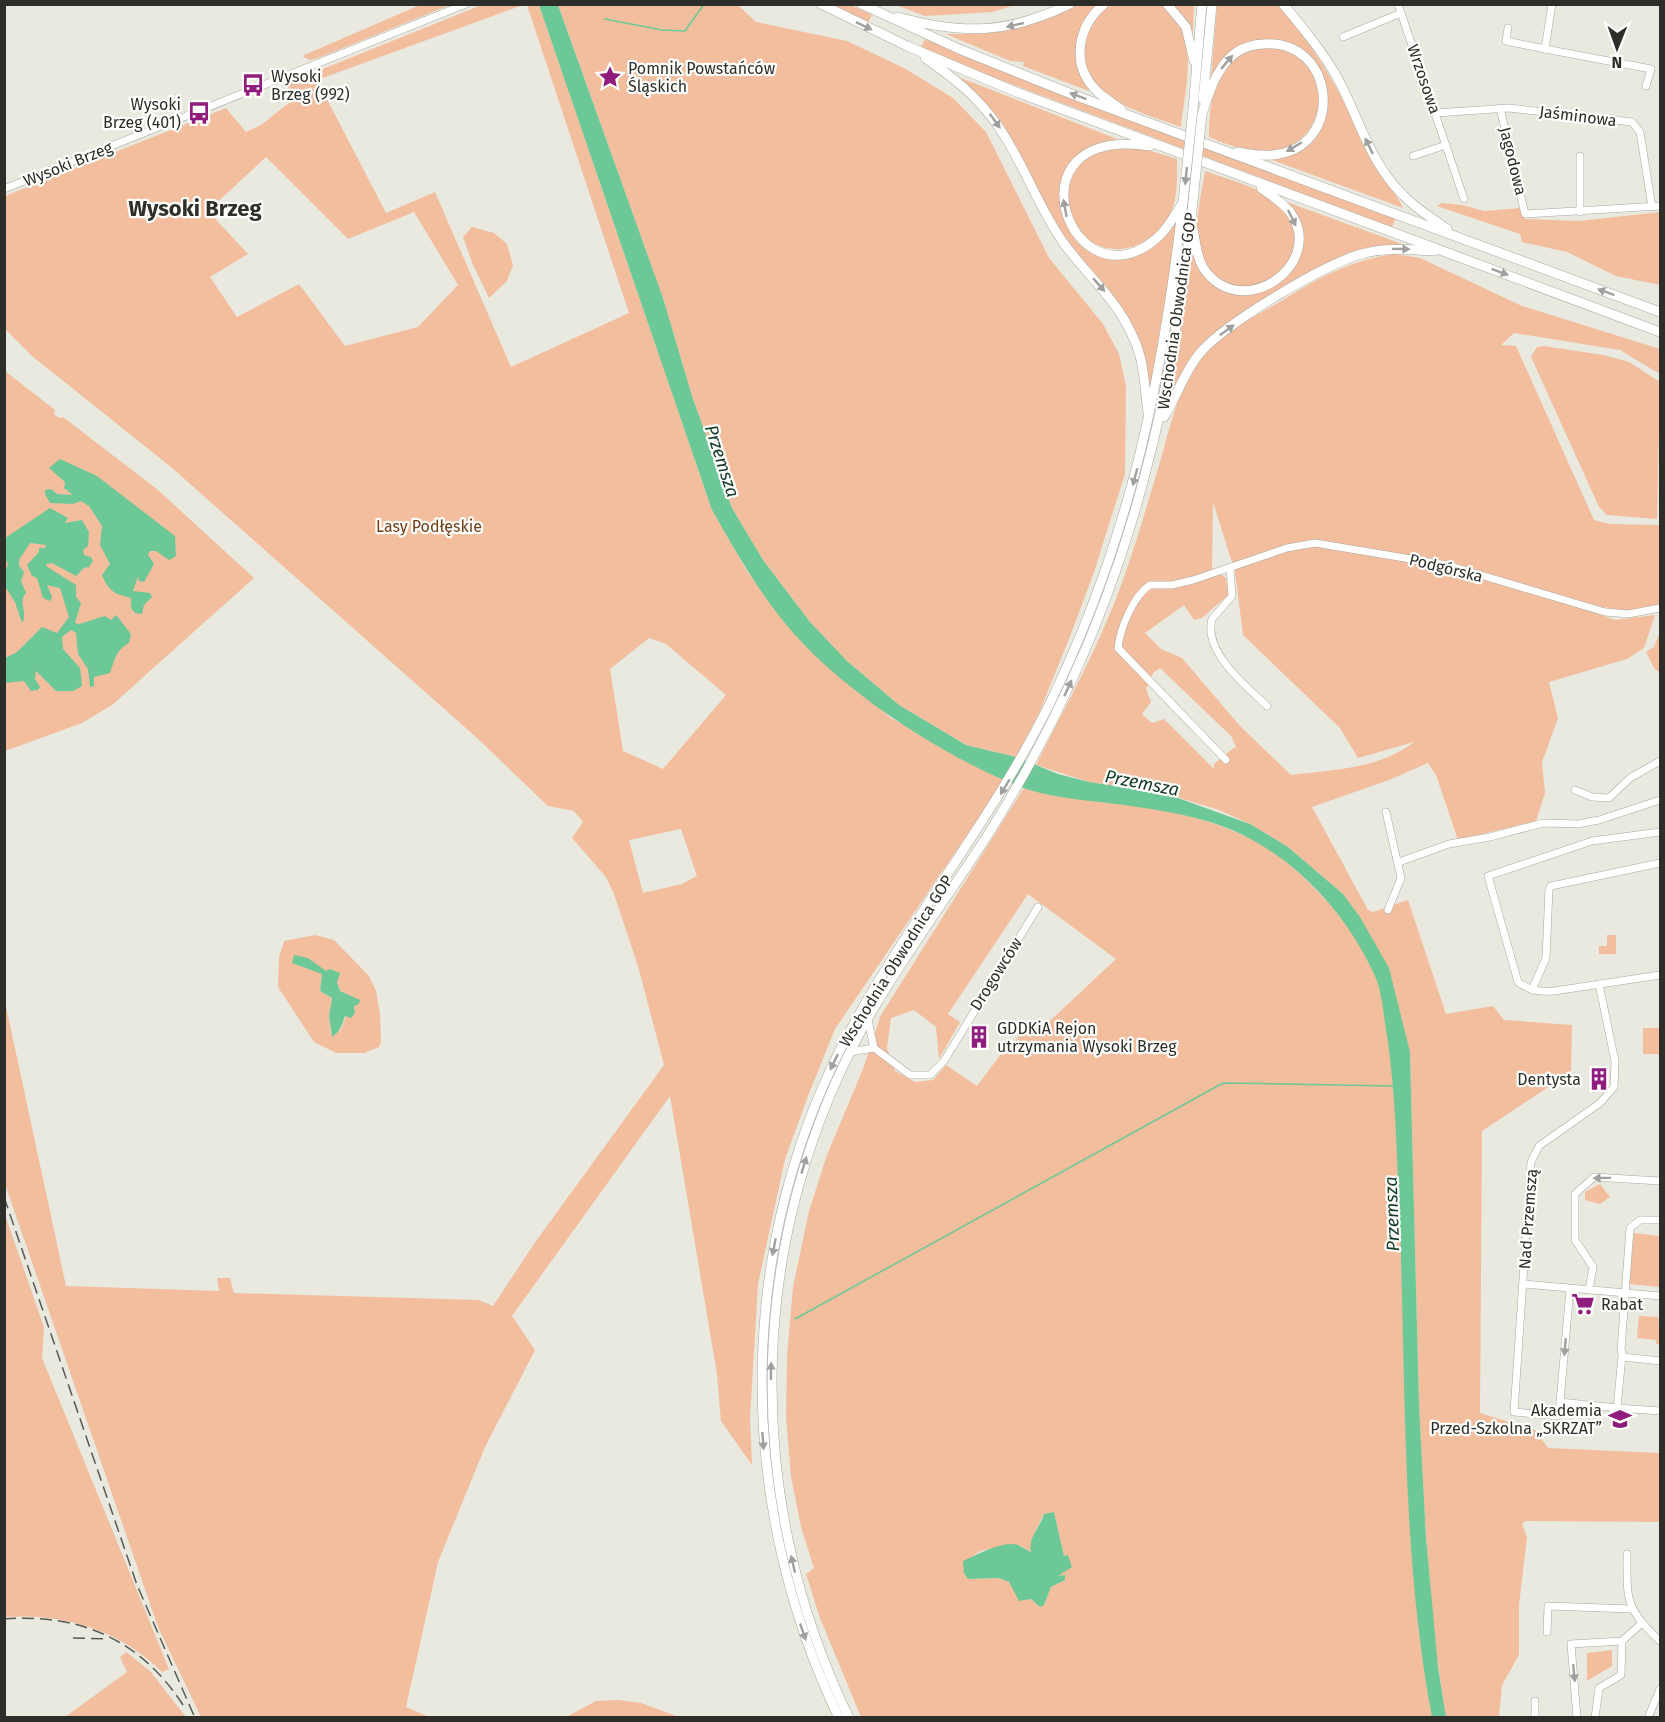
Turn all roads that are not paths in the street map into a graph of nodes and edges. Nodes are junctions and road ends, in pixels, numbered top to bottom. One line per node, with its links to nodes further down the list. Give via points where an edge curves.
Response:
1 (466, 4): 30 (street, Wysoki Brzeg)
2 (821, 4): 16 (highway, one-way to 16)
3 (861, 4): 12 (highway)
4 (1070, 4): 12 (highway, one-way to 12, via 1014,26 970,31 947,29)
5 (1104, 4): 23 (highway, via 1090,17 1082,35 1083,69 1098,93)
6 (1167, 4): 18 (highway, via 1181,19 1189,36)
7 (1202, 4): 18 (highway, Wschodnia Obwodnica GOP)
8 (1212, 4): 22 (highway, Wschodnia Obwodnica GOP)
9 (1283, 4): 36 (highway, one-way to 9, via 1391,183 1334,72)
10 (1398, 4): 13 (street, Wrzosowa)
11 (1552, 4): 17 (street)
12 (871, 9): 23 (highway, one-way to 12, via 959,49)
13 (1401, 13): 15 (street); 21 (street, Wrzosowa)
14 (1508, 28): 17 (street, via 1506,41)
15 (1343, 37)
16 (907, 46): 25 (highway); 40 (highway, one-way to 40, via 955,79 991,116 1055,230 1122,315 1145,372)
17 (1545, 49): 19 (street, via 1651,69)
18 (1196, 75): 32 (highway, Wschodnia Obwodnica GOP, one-way to 32, bridge)
19 (1646, 86)
20 (1500, 108): 21 (street, Jaśminowa); 33 (street, Jaśminowa, via 1632,122 1640,132); 34 (street, Jagodowa, via 1525,214)
21 (1436, 113): 24 (street, Wrzosowa)
22 (1202, 114): 26 (highway, one-way to 26, via 1218,72 1229,57 1247,46 1286,46 1316,69 1323,91 1323,110 1305,141 1275,155); 35 (highway, Wschodnia Obwodnica GOP, bridge)
23 (1133, 117): 26 (highway)
24 (1446, 145): 27 (street); 31 (street, Wrzosowa)
25 (1168, 149): 29 (highway); 32 (highway, one-way to 25, via 1158,237 1141,249 1120,254 1085,243 1072,229 1065,212 1067,179 1079,160 1093,150 1121,143)
26 (1218, 149): 36 (highway)
27 (1413, 156)
28 (1580, 156): 34 (street)
29 (1250, 179): 35 (highway, one-way to 35, via 1286,207 1297,227 1293,259 1273,283 1244,290 1214,278 1199,258); 37 (highway)
30 (4, 189)
31 (1464, 199)
32 (1183, 202): 40 (highway, Wschodnia Obwodnica GOP, via 1165,339)
33 (1656, 207): 34 (street)
34 (1580, 212)
35 (1191, 220): 41 (highway, Wschodnia Obwodnica GOP, via 1179,321)
36 (1458, 237): 38 (highway, one-way to 36)
37 (1445, 252): 39 (highway, one-way to 39); 41 (highway, one-way to 37, via 1202,350 1241,320 1309,278 1365,253 1396,249)
38 (1660, 312)
39 (1660, 332)
40 (1149, 421): 45 (highway, Wschodnia Obwodnica GOP, one-way to 45, via 1105,573)
41 (1160, 423): 45 (highway, Wschodnia Obwodnica GOP, one-way to 41, via 1083,655 1118,566)
42 (1230, 567): 43 (street, Podgórska, via 1305,544 1327,544 1447,565 1605,612 1628,614); 44 (street, via 1232,596 1212,619 1213,638 1230,671); 46 (street, Podgórska, via 1193,580 1145,588 1119,636 1118,648)
43 (1660, 608)
44 (1267, 706)
45 (1037, 739): 59 (highway, Wschodnia Obwodnica GOP, via 986,837); 82 (highway, Wschodnia Obwodnica GOP, one-way to 82, via 873,991 830,1069 792,1172 769,1275 761,1382 769,1498 794,1605)
46 (1226, 759)
47 (1660, 761): 48 (street, via 1630,778 1609,798)
48 (1575, 790)
49 (1660, 800): 52 (street, via 1599,820 1543,823 1449,844)
50 (1386, 812): 52 (street)
51 (1660, 832): 58 (street, via 1592,841 1488,876 1518,982)
52 (1399, 862): 55 (street, via 1399,888)
53 (1660, 863): 58 (street, via 1551,886 1546,958)
54 (1038, 908): 60 (street, Drogowców, via 936,1070 930,1075 910,1075)
55 (1388, 910)
56 (1660, 975): 57 (street)
57 (1599, 984): 58 (street); 64 (street, Nad Przemszą, via 1615,1061 1614,1087 1600,1103 1533,1153)
58 (1532, 990)
59 (868, 1019): 60 (street); 61 (highway, Wschodnia Obwodnica GOP)
60 (874, 1048): 61 (street)
61 (849, 1053): 83 (highway, Wschodnia Obwodnica GOP, one-way to 61, via 820,1651 792,1563 775,1464 771,1380 777,1289 791,1211 814,1135)
62 (1660, 1181): 66 (street, one-way to 66, via 1594,1177 1575,1194 1575,1240 1593,1267)
63 (1660, 1220): 67 (street, via 1640,1220 1630,1228)
64 (1523, 1284): 65 (street); 71 (street, Nad Przemszą, via 1514,1412 1559,1416)
65 (1570, 1289): 66 (street); 71 (street, one-way to 71)
66 (1589, 1290): 67 (street)
67 (1624, 1293): 68 (street); 69 (street)
68 (1660, 1296)
69 (1622, 1356): 70 (street); 72 (street)
70 (1660, 1361)
71 (1560, 1402): 72 (street)
72 (1617, 1408): 73 (street)
73 (1660, 1411)
74 (1627, 1554): 75 (street)
75 (1631, 1609): 76 (street); 77 (street, via 1548,1606)
76 (1642, 1623): 78 (street); 79 (street)
77 (1547, 1632)
78 (1622, 1641): 85 (street, one-way to 85, via 1571,1644); 86 (street, via 1621,1675 1599,1688)
79 (1660, 1641)
80 (1660, 1689): 87 (street)
81 (1535, 1701): 84 (street)
82 (839, 1718)
83 (849, 1718)
84 (1535, 1718)
85 (1577, 1718)
86 (1595, 1718)
87 (1648, 1718)

